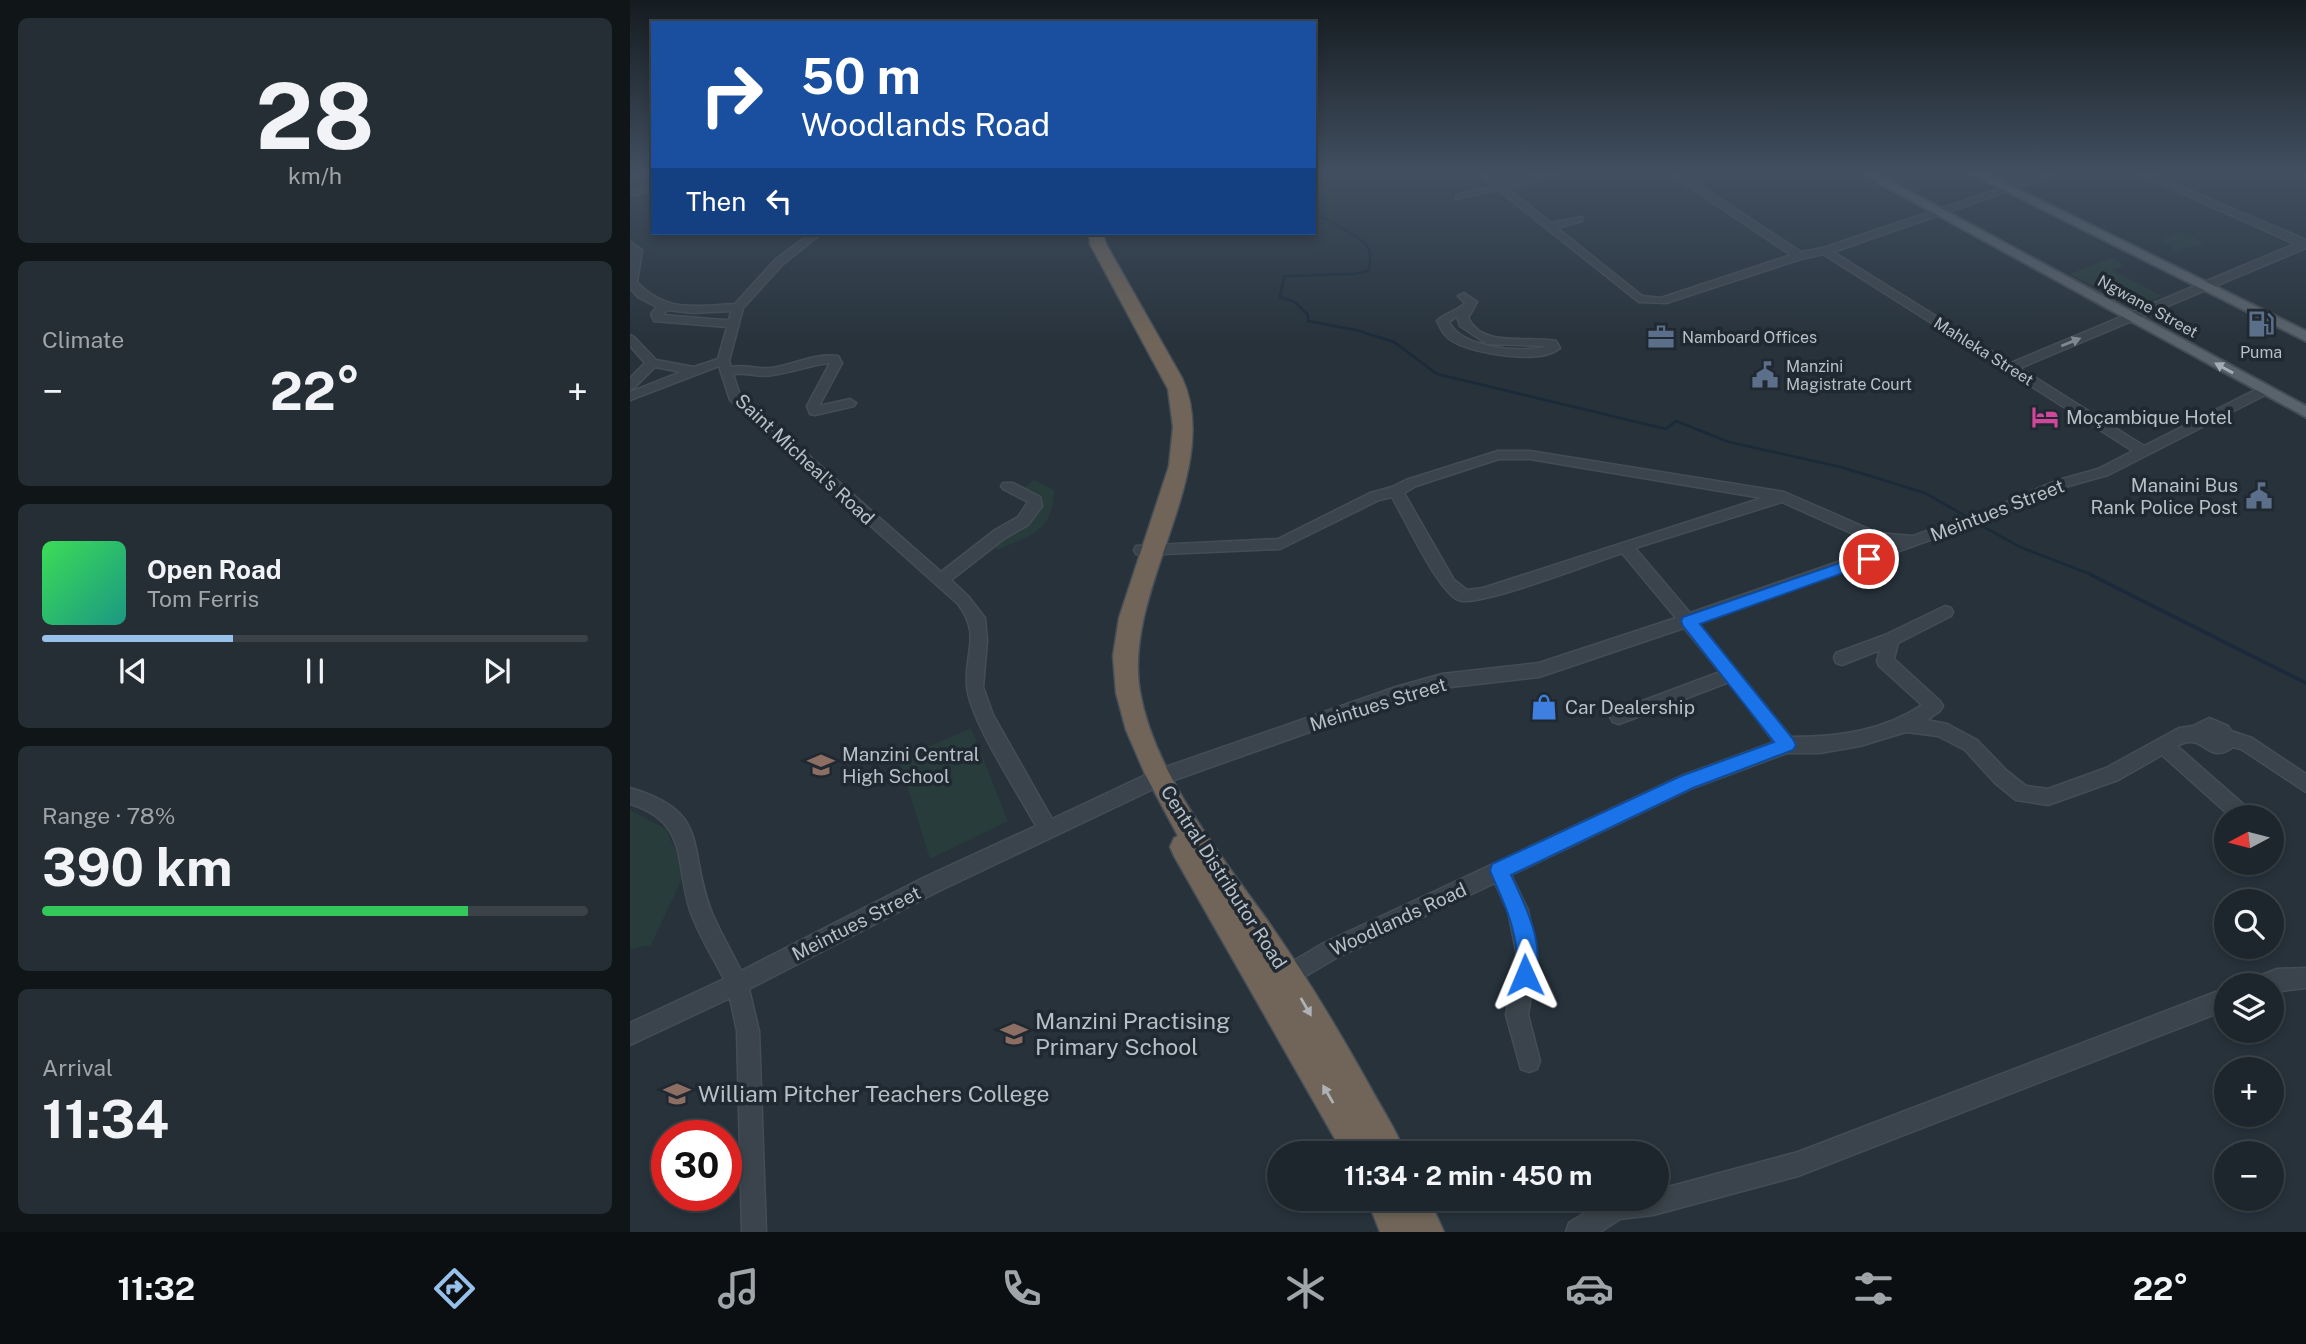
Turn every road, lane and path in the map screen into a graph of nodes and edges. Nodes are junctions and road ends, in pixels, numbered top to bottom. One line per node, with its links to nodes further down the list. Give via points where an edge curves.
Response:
1 (1550, 228): 13 (street, via 1639,299 1662,302)
2 (1757, 228): 13 (street)
3 (1890, 228): 12 (street)
4 (1969, 228): 18 (main road, Ngwane Street)
5 (2085, 228): 14 (main road)
6 (2269, 228): 11 (street)
7 (814, 235): 17 (street, via 779,262)
8 (1091, 235): 37 (highway, Central Distributor Road, via 1170,392 1174,436)
9 (1096, 235): 37 (highway, Central Distributor Road, via 1176,387 1182,436 1171,494)
10 (631, 243): 16 (street, via 638,257 631,283 643,298)
11 (2305, 244): 14 (street)
12 (1825, 251): 13 (street); 24 (street, Mahleka Street)
13 (1799, 256)
14 (2203, 288): 18 (street); 20 (main road)
15 (1467, 302): 15 (street, via 1464,324 1487,340 1544,342 1554,348 1541,352 1464,345 1443,328 1443,321)
16 (664, 307): 17 (street); 19 (street, via 658,319)
17 (738, 307): 19 (street)
18 (2133, 317): 24 (street, one-way to 18); 27 (main road, Ngwane Street, one-way to 18)
19 (733, 323): 23 (street)
20 (2306, 337)
21 (630, 339): 22 (street)
22 (652, 363): 25 (street); 26 (street)
23 (724, 366): 25 (street); 29 (street, via 772,372 834,359 813,406 815,411); 38 (street, Saint Micheal's Road, via 734,397)
24 (2010, 368): 31 (street, Mahleka Street)
25 (692, 370): 28 (street)
26 (630, 385)
27 (2264, 390): 30 (main road, Ngwane Street); 31 (street, Meintues Street)
28 (630, 396)
29 (850, 403)
30 (2306, 412)
31 (2142, 451): 35 (street, Meintues Street, via 2103,472 2060,484)
32 (1008, 486): 38 (street, via 1035,500 1031,511)
33 (1396, 491): 34 (street, via 1484,459 1530,454); 36 (street, via 1449,584 1464,596 1484,594); 37 (street, via 1375,496 1280,544)
34 (1784, 497): 35 (street, via 1876,538); 36 (street)
35 (1916, 541): 40 (street, Meintues Street)
36 (1625, 546): 40 (street)
37 (1148, 550): 48 (highway, Central Distributor Road, via 1125,659 1127,691)
38 (939, 581): 52 (street, Saint Micheal's Road, via 977,618 975,687 985,718)
39 (1945, 612): 41 (street)
40 (1689, 621): 43 (street); 48 (street, Meintues Street, via 1539,670 1442,681 1396,694)
41 (1891, 639): 42 (street); 45 (street, via 1885,661 1934,706)
42 (1842, 658)
43 (1732, 674): 44 (street); 46 (street)
44 (1619, 717)
45 (1906, 725): 46 (street, Woodlands Road, via 1860,739); 47 (street, Woodlands Road, via 1941,729 1971,745 2021,794 2048,797 2112,775)
46 (1787, 745): 53 (street, Woodlands Road, via 1687,782)
47 (2163, 745): 49 (street, Woodlands Road, via 2185,733 2200,734 2218,746 2227,742 2226,737 2246,743); 51 (street)
48 (1155, 780): 52 (street, Meintues Street); 54 (highway, Central Distributor Road); 61 (highway, Central Distributor Road, one-way to 48, via 1182,844)
49 (2306, 784)
50 (630, 796): 57 (street, via 653,803 684,832 700,909)
51 (2230, 805)
52 (1048, 830): 57 (street, Meintues Street)
53 (1499, 871): 54 (street, Woodlands Road, via 1329,951); 60 (street, via 1518,910 1527,956 1517,1015)
54 (1287, 976): 62 (highway, Central Distributor Road, one-way to 62)
55 (2306, 978): 56 (street)
56 (2284, 979)
57 (737, 984): 59 (street, Meintues Street); 65 (street, via 748,1031)
58 (2214, 1004): 68 (street, via 1798,1164 1653,1203 1616,1207)
59 (630, 1034)
60 (1529, 1061)
61 (1355, 1141)
62 (1381, 1141)
63 (1389, 1211): 66 (highway)
64 (1416, 1211): 67 (highway)
65 (754, 1232)
66 (1398, 1232)
67 (1426, 1232)
68 (1578, 1232)

